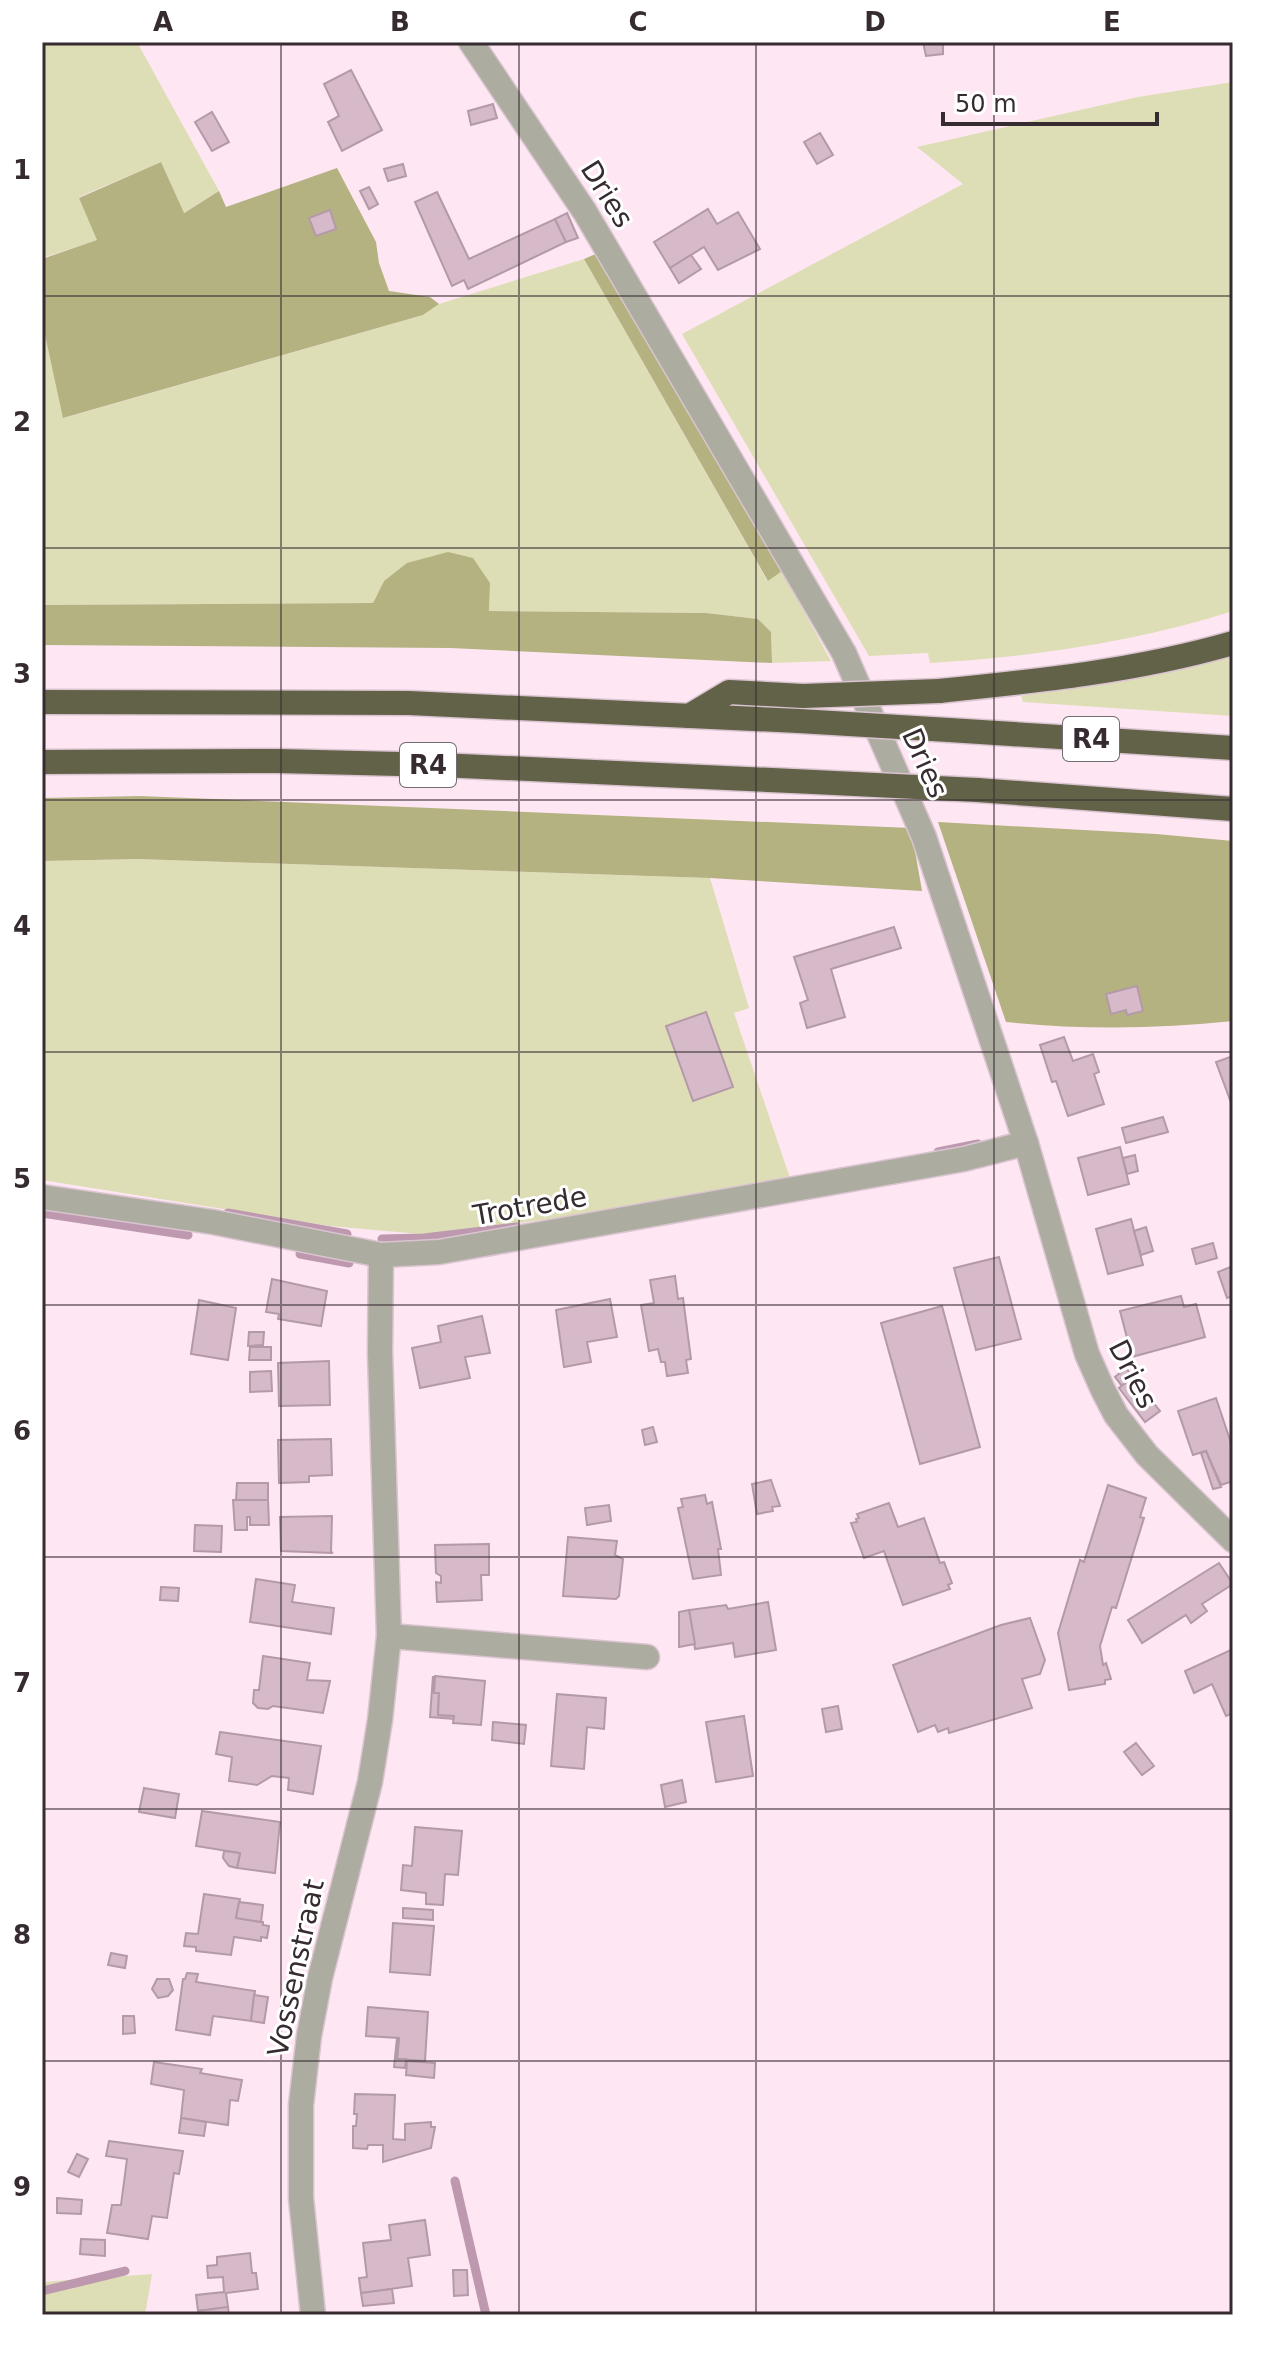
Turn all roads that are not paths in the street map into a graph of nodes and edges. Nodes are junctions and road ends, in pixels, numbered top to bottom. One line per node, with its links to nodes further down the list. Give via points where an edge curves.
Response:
1 (471, 42): 8 (street, Dries, via 585,212 844,653 924,837)
2 (1233, 643): 4 (highway, bridge, via 1175,660 1061,679 939,691 803,696 729,692)
3 (42, 702): 4 (highway, R4, via 409,703)
4 (689, 716): 5 (highway, R4, bridge)
5 (1233, 748)
6 (42, 762): 7 (highway, R4, bridge, via 440,765 977,790)
7 (1233, 809)
8 (1026, 1143): 10 (street, Trotrede, via 964,1159 497,1243); 11 (street, Dries, via 1087,1354 1110,1403 1147,1455)
9 (42, 1197): 10 (street, Trotrede, via 213,1222)
10 (381, 1255): 12 (street, Vossenstraat)
11 (1233, 1540)
12 (389, 1636): 13 (street); 14 (street, Vossenstraat, via 370,1782 320,1978 301,2105 301,2198)
13 (647, 1657)
14 (313, 2315)

